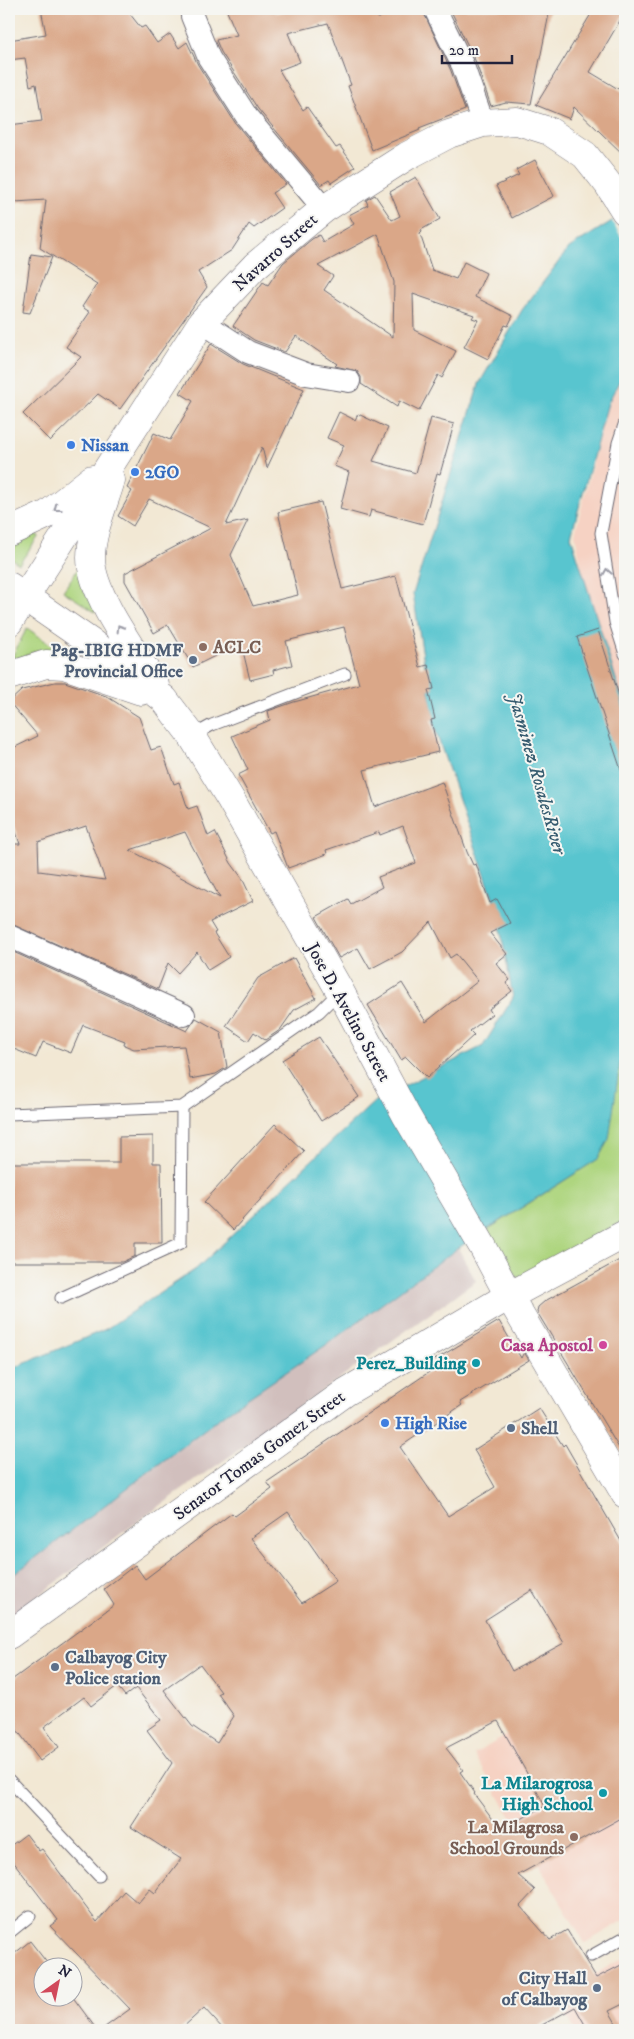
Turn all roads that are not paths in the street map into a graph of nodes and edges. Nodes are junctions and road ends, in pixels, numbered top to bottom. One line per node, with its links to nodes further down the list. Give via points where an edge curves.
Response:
1 (435, 9): 3 (street, via 463,66)
2 (192, 16): 4 (street, via 209,58 247,117)
3 (483, 123): 4 (main road, Navarro Street, via 449,134 407,156); 5 (main road, Navarro Street, via 517,121 549,131 585,155)
4 (324, 209): 6 (main road, Navarro Street, via 255,266)
5 (625, 211)
6 (202, 322): 7 (street, via 248,352 306,374); 9 (main road, Navarro Street)
7 (349, 381)
8 (625, 422): 13 (lane, one-way to 8, via 615,622 601,533)
9 (120, 452): 10 (main road, one-way to 10, via 82,489 48,514); 11 (main road, Navarro Street); 16 (main road, one-way to 9, via 110,612 93,574 91,558 95,537)
10 (9, 532)
11 (17, 591): 12 (main road, Navarro Street); 16 (main road, Jose D. Avelino Street)
12 (9, 622)
13 (625, 654)
14 (345, 674): 17 (lane, via 212,725)
15 (9, 676): 16 (main road, via 46,664 64,665)
16 (164, 699): 17 (main road, Jose D. Avelino Street)
17 (192, 736): 19 (main road, Jose D. Avelino Street)
18 (9, 936): 20 (street)
19 (340, 991): 21 (lane, via 319,1012); 24 (main road, Jose D. Avelino Street)
20 (184, 1014)
21 (182, 1107): 22 (lane); 25 (lane, via 181,1243)
22 (9, 1114)
23 (625, 1234): 24 (main road, Senator Tomas Gomez Street)
24 (509, 1296): 26 (main road, Jose D. Avelino Street); 27 (main road, Senator Tomas Gomez Street, via 346,1392)
25 (61, 1298)
26 (625, 1494)
27 (9, 1635)
28 (9, 1780): 29 (lane)
29 (98, 1876)
30 (30, 1916): 31 (lane)
31 (9, 1933)
32 (625, 1937): 33 (lane)
33 (591, 1956)

